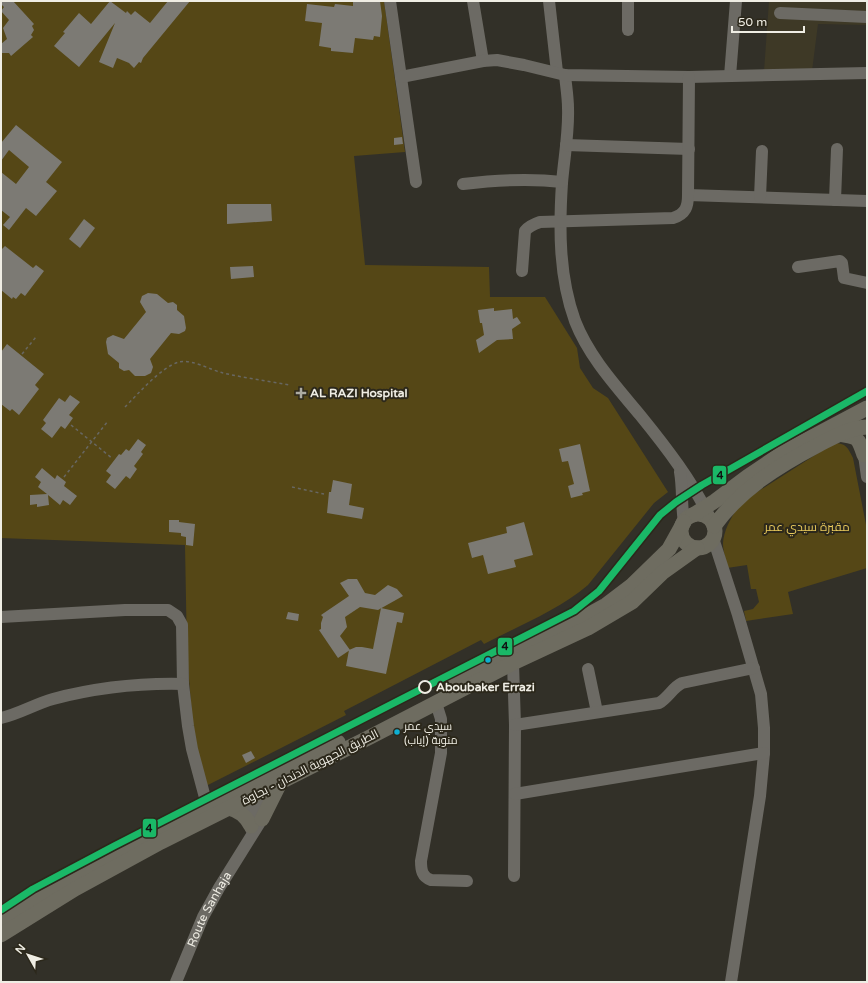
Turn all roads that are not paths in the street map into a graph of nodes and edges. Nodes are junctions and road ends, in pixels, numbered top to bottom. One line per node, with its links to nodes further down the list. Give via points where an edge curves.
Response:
1 (390, 1): 13 (street)
2 (473, 1): 9 (street)
3 (549, 1): 11 (street)
4 (628, 1): 8 (street)
5 (736, 1): 12 (street)
6 (780, 13): 7 (street)
7 (867, 17)
8 (628, 30)
9 (482, 61): 11 (street, via 510,62); 13 (street)
10 (867, 73): 12 (street)
11 (561, 74): 14 (street); 15 (street, via 568,107)
12 (730, 76): 14 (street)
13 (401, 77): 19 (street)
14 (689, 77): 17 (street)
15 (566, 145): 17 (street); 20 (street)
16 (837, 148): 24 (street)
17 (689, 149): 22 (street)
18 (762, 151): 23 (street)
19 (416, 182)
20 (562, 182): 21 (street, via 532,180); 26 (street)
21 (463, 184)
22 (688, 195): 23 (street); 26 (street, via 688,206 673,218)
23 (760, 196): 24 (street)
24 (835, 200): 25 (street)
25 (867, 201)
26 (561, 222): 28 (street, via 540,222 529,226 526,231); 34 (street, via 562,264 566,286 583,339)
27 (798, 266): 29 (street, via 840,261 844,278)
28 (522, 271)
29 (867, 283)
30 (867, 408): 36 (main road, الطريق الجهوية الدندان - بجاوة, via 784,452 747,477 715,501)
31 (867, 427): 32 (main road, الطريق الجهوية الدندان - بجاوة)
32 (839, 434): 33 (main road, via 853,436); 36 (main road, الطريق الجهوية الدندان - بجاوة, via 800,454 753,484)
33 (866, 450): 35 (street)
34 (680, 469): 36 (street); 36 (street, via 681,505)
35 (867, 477)
36 (702, 528): 38 (main road, الطريق الجهوية الدندان - بجاوة, via 669,549 631,586 606,605 577,621 548,632); 38 (main road, الطريق الجهوية الدندان - بجاوة, via 632,602 588,628); 39 (street, via 710,547 718,554)
37 (1, 617): 41 (street, via 168,610 177,616 182,625)
38 (512, 658): 42 (main road, الطريق الجهوية الدندان - بجاوة); 45 (street); 48 (main road, الطريق الجهوية الدندان - بجاوة, via 362,730)
39 (754, 668): 43 (street, via 682,683 659,703); 46 (street, via 763,710)
40 (588, 669): 43 (street)
41 (183, 684): 44 (street, via 96,690 36,704); 50 (street, via 192,749)
42 (436, 703): 47 (main road, الطريق الجهوية الدندان - بجاوة); 54 (street, via 441,719 441,752 421,872 431,880)
43 (597, 712): 45 (street)
44 (1, 718)
45 (515, 725): 49 (street)
46 (764, 753): 49 (street); 58 (street, via 755,832)
47 (280, 783): 48 (main road, الطريق الجهوية الدندان - بجاوة); 52 (main road)
48 (252, 790): 50 (main road, الطريق الجهوية الدندان - بجاوة); 51 (main road, الطريق الجهوية الدندان - بجاوة); 52 (street)
49 (515, 794): 53 (street)
50 (207, 805): 55 (main road, الطريق الجهوية الدندان - بجاوة, via 100,860)
51 (229, 808): 52 (main road, via 241,812); 56 (main road, الطريق الجهوية الدندان - بجاوة, via 109,869)
52 (254, 828): 57 (street, Route Sanhaja, via 203,917)
53 (514, 876)
54 (467, 881)
55 (1, 920)
56 (1, 935)
57 (176, 982)
58 (731, 982)

